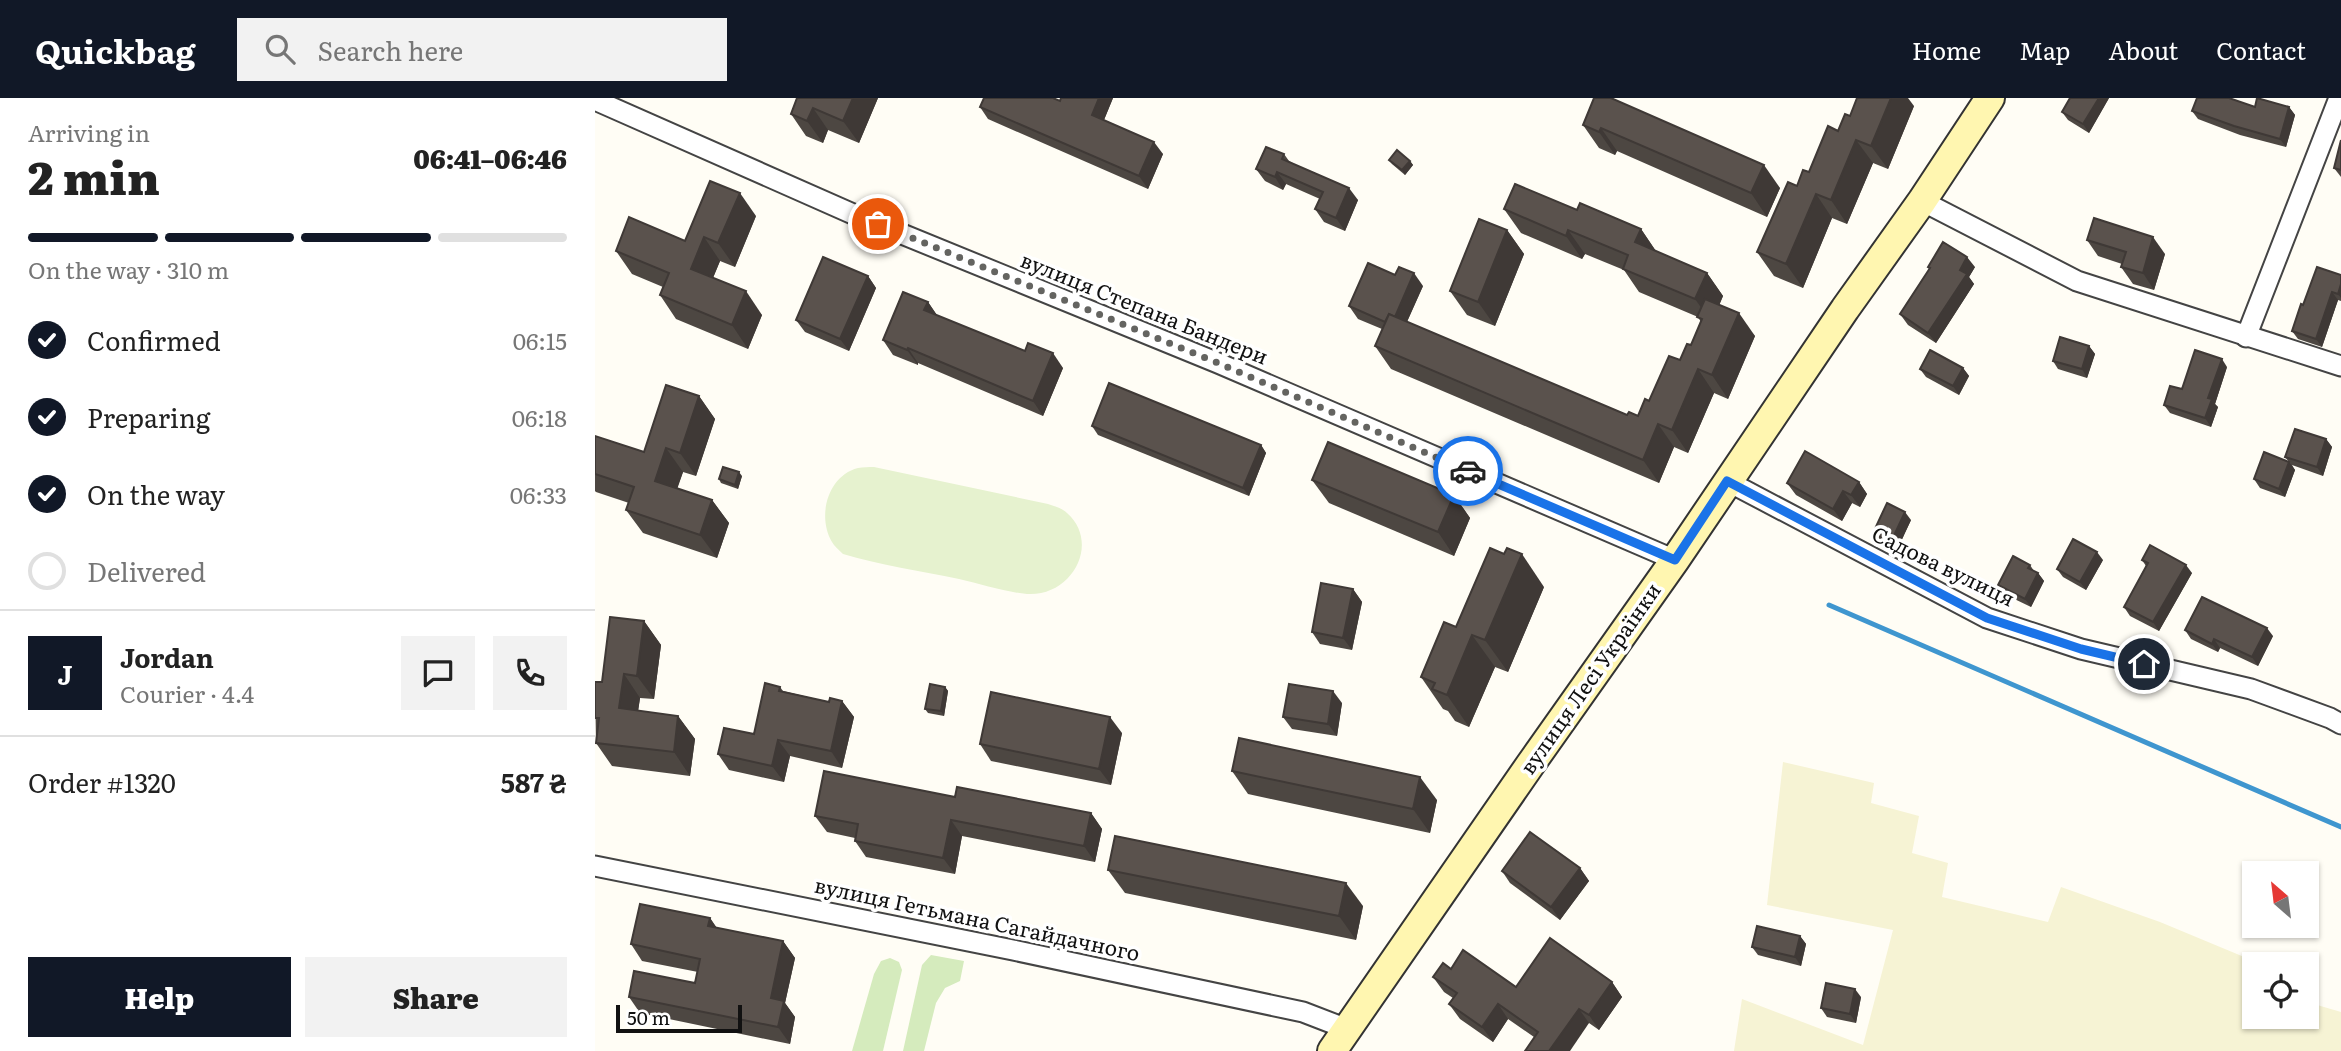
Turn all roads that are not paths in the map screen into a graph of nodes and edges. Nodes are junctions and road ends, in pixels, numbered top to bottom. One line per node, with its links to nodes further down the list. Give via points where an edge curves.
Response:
1 (1990, 98): 4 (street, вулиця Лесі Українки)
2 (2339, 98): 5 (street)
3 (595, 100): 8 (street, вулиця Степана Бандери, via 853,214 1218,363)
4 (1928, 204): 5 (street, via 2077,281); 7 (street, вулиця Лесі Українки)
5 (2246, 338): 6 (street)
6 (2341, 366)
7 (1731, 484): 8 (street, вулиця Лесі Українки); 9 (street, Садова вулиця, via 1987,618 2081,649 2251,689)
8 (1675, 560): 11 (street, вулиця Лесі Українки)
9 (2341, 724)
10 (595, 866): 11 (street, вулиця Гетьмана Сагайдачного, via 1303,1012)
11 (1340, 1040)

